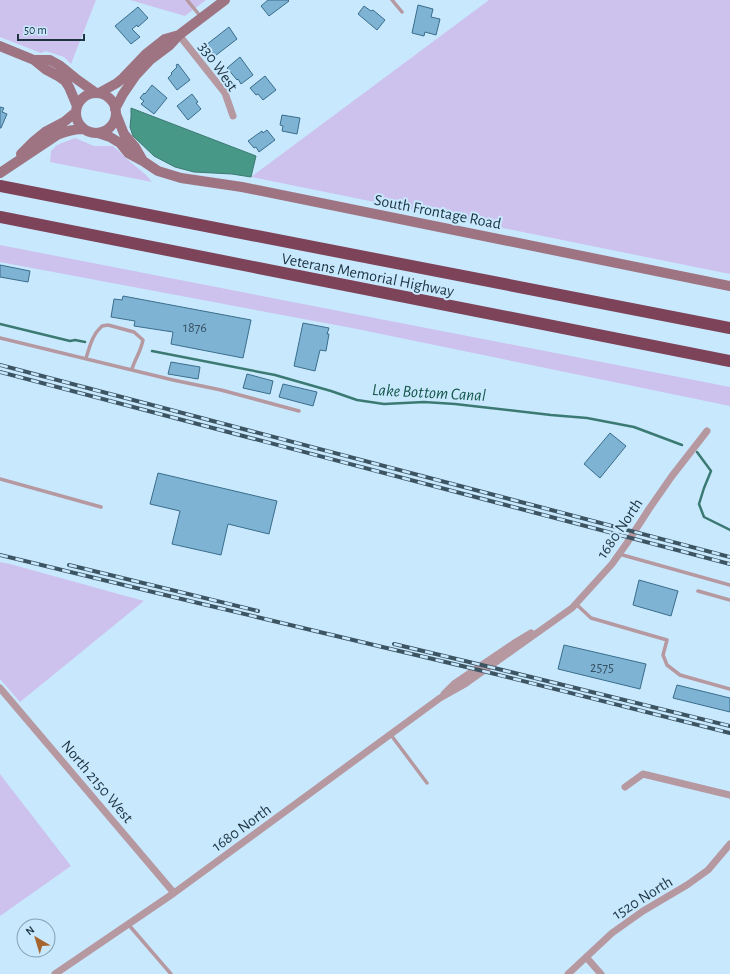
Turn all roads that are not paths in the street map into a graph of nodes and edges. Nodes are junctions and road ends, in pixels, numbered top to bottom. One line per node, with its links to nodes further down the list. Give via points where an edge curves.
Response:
1 (187, 0): 5 (lane)
2 (225, 0): 5 (street)
3 (392, 0): 4 (lane)
4 (402, 12)
5 (202, 18): 6 (street)
6 (179, 35): 9 (street, via 165,39 117,83); 11 (street, via 136,75); 12 (street, 330 West, via 225,93)
7 (0, 46): 8 (street)
8 (34, 60): 9 (street, via 50,60); 10 (street, via 65,81)
9 (98, 93): 10 (street, via 84,97); 11 (street, via 110,99)
10 (76, 109): 13 (street, via 78,122); 16 (street, via 64,122 34,141)
11 (115, 112): 14 (street, via 115,119 110,127); 15 (street, South Frontage Road, via 124,134 135,146)
12 (233, 116)
13 (84, 129): 14 (street); 16 (street, via 57,135)
14 (98, 133): 15 (street, South Frontage Road, via 120,143 128,153)
15 (143, 161): 20 (street, South Frontage Road, via 158,171 181,178 242,187)
16 (8, 166): 17 (street)
17 (0, 173)
18 (0, 186): 21 (highway, Veterans Memorial Highway)
19 (0, 217): 24 (highway, Veterans Memorial Highway)
20 (730, 286)
21 (730, 328)
22 (0, 338): 23 (lane)
23 (86, 358): 25 (lane); 25 (lane, via 93,337 102,326 108,325 134,332 143,340)
24 (730, 361)
25 (132, 369): 26 (lane)
26 (299, 411)
27 (707, 431): 30 (street, 1680 North, via 672,476)
28 (0, 479): 29 (lane)
29 (101, 507)
30 (619, 554): 31 (lane); 34 (street, 1680 North)
31 (730, 585)
32 (698, 591): 33 (lane)
33 (730, 600)
34 (576, 604): 36 (lane, via 591,618 667,640 663,654 667,664 680,676); 37 (street, 1680 North, via 542,629 524,637 454,684 440,698)
35 (0, 688): 42 (street, North 2150 West)
36 (730, 689)
37 (391, 735): 38 (lane); 42 (street, 1680 North)
38 (427, 783)
39 (625, 787): 40 (street, via 643,774)
40 (730, 795)
41 (730, 844): 44 (street, 1520 North, via 708,870 612,932)
42 (174, 893): 43 (street, 1680 North)
43 (128, 924): 45 (street, 1680 North); 46 (lane)
44 (586, 957): 47 (street, 1520 North); 48 (street)
45 (55, 974)
46 (171, 974)
47 (568, 974)
48 (601, 974)

